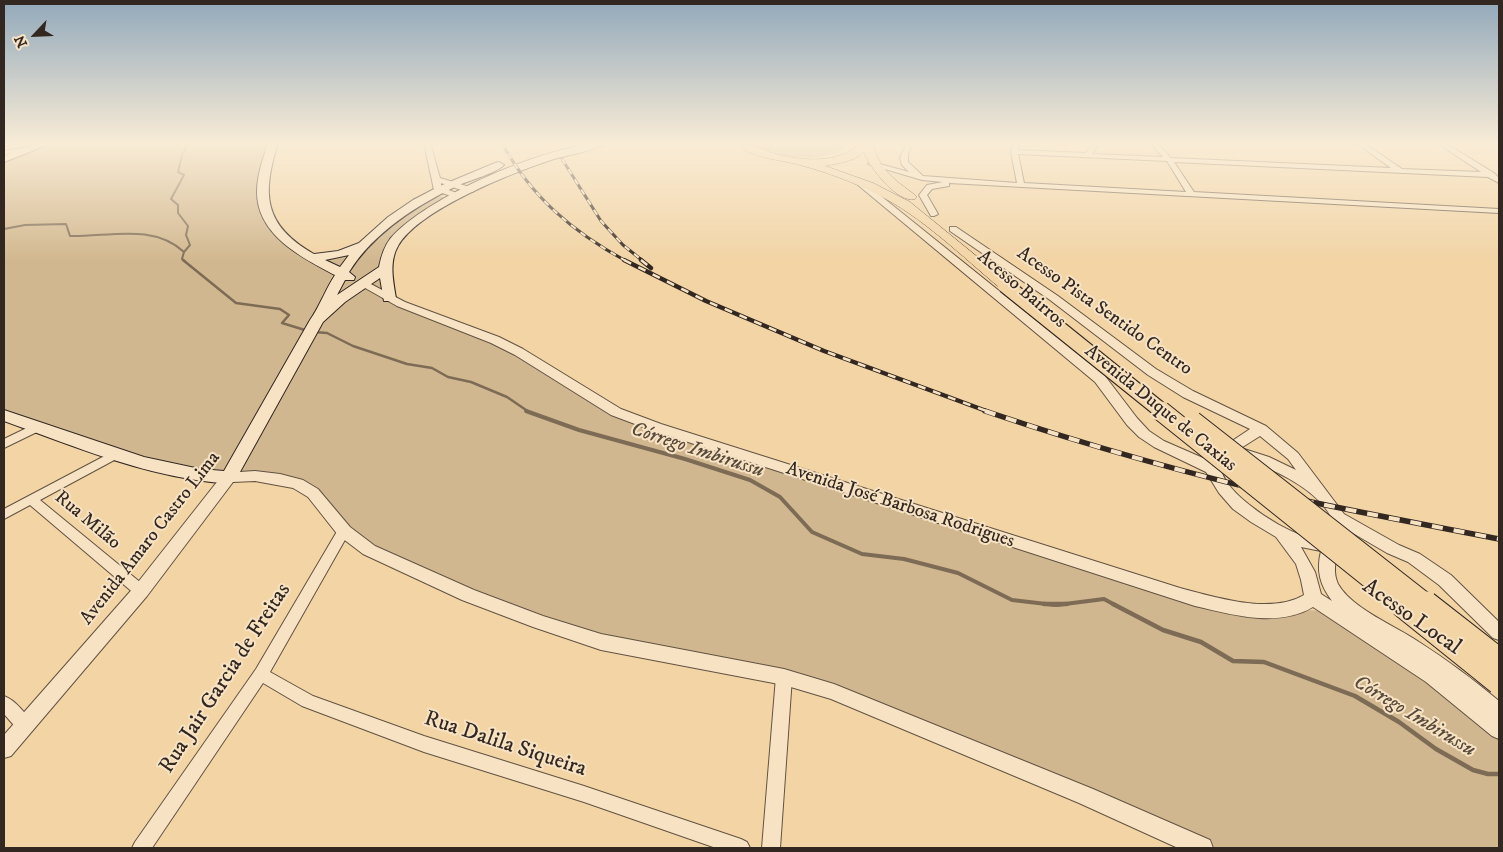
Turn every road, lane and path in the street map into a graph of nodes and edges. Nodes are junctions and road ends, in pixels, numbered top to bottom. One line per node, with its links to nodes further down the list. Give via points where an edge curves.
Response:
1 (262, 183): 19 (main road, Avenida José Barbosa Rodrigues, via 266,210 274,226 286,241)
2 (467, 183): 12 (main road, Avenida Amaro Castro Lima)
3 (486, 183): 12 (main road, Avenida Amaro Castro Lima, via 470,190)
4 (859, 183): 18 (street, Acesso Bairros)
5 (863, 183): 22 (main road, Avenida Duque de Caxias, via 906,205)
6 (892, 183): 15 (main road, Avenida Duque de Caxias)
7 (957, 183): 15 (street, via 930,187 925,191 923,195)
8 (977, 183): 11 (street)
9 (1184, 183): 13 (street)
10 (438, 185): 12 (main road, Avenida Amaro Castro Lima); 17 (main road, Avenida Amaro Castro Lima)
11 (1021, 185): 13 (street)
12 (455, 190): 20 (main road, Avenida Amaro Castro Lima, via 395,241 388,253)
13 (1192, 194): 14 (street)
14 (1499, 211)
15 (934, 214): 16 (main road, Avenida Duque de Caxias)
16 (953, 229): 22 (main road, Avenida Duque de Caxias); 28 (street, Acesso Pista Sentido Centro, via 1054,298 1152,372 1188,394)
17 (364, 246): 19 (main road, via 340,254); 21 (main road, Avenida Amaro Castro Lima)
18 (949, 254): 22 (main road); 32 (street, Acesso Bairros, via 1100,379 1146,436)
19 (309, 258): 21 (main road, Avenida José Barbosa Rodrigues)
20 (385, 269): 23 (main road, Avenida Amaro Castro Lima); 24 (main road)
21 (340, 273): 23 (main road, Avenida José Barbosa Rodrigues); 25 (main road, Avenida Amaro Castro Lima)
22 (1004, 280): 45 (main road, Avenida Duque de Caxias, bridge); 48 (main road, Avenida Duque de Caxias, bridge)
23 (363, 284): 24 (street, Avenida José Barbosa Rodrigues); 25 (main road, Avenida Amaro Castro Lima)
24 (389, 298): 43 (street, Avenida José Barbosa Rodrigues, via 519,352 616,412 704,443 1194,599 1241,609 1279,610 1295,608)
25 (320, 317): 33 (main road, Avenida Amaro Castro Lima)
26 (4, 415): 27 (main road)
27 (38, 427): 29 (street); 31 (main road)
28 (1261, 429): 30 (street); 34 (street, Acesso Pista Sentido Centro, via 1293,456)
29 (4, 444)
30 (1229, 449): 32 (street, via 1220,450 1210,459); 34 (street, via 1277,465)
31 (114, 455): 33 (main road, via 173,470); 35 (street)
32 (1210, 468): 39 (street, via 1235,502)
33 (229, 477): 38 (street, via 255,476 298,484 324,504); 42 (street, Avenida Amaro Castro Lima)
34 (1324, 498): 37 (street)
35 (31, 500): 36 (street); 42 (street, Rua Milão)
36 (4, 514)
37 (1340, 518): 40 (street, via 1345,530); 41 (street)
38 (344, 532): 46 (street, Rua Jair Garcia de Freitas); 47 (street, via 369,550 400,565 539,622 601,642)
39 (1282, 534): 40 (street, via 1299,540); 43 (street, via 1305,564 1312,582)
40 (1338, 544): 41 (street); 50 (street, Acesso Local, via 1325,569 1334,591 1356,612 1464,683)
41 (1393, 549): 44 (street, via 1414,558 1445,580)
42 (142, 591): 51 (street, Avenida Amaro Castro Lima)
43 (1313, 598): 52 (street, via 1408,658)
44 (1499, 633)
45 (1499, 662)
46 (260, 674): 54 (street, Rua Jair Garcia de Freitas); 55 (street, Rua Dalila Siqueira, via 308,701 424,744)
47 (784, 677): 56 (street); 57 (street, via 834,692 1086,796)
48 (1499, 682)
49 (4, 703): 51 (street)
50 (1499, 713)
51 (24, 726): 53 (street, Avenida Amaro Castro Lima)
52 (1499, 730)
53 (4, 749)
54 (141, 848)
55 (741, 848)
56 (771, 848)
57 (1202, 848)

